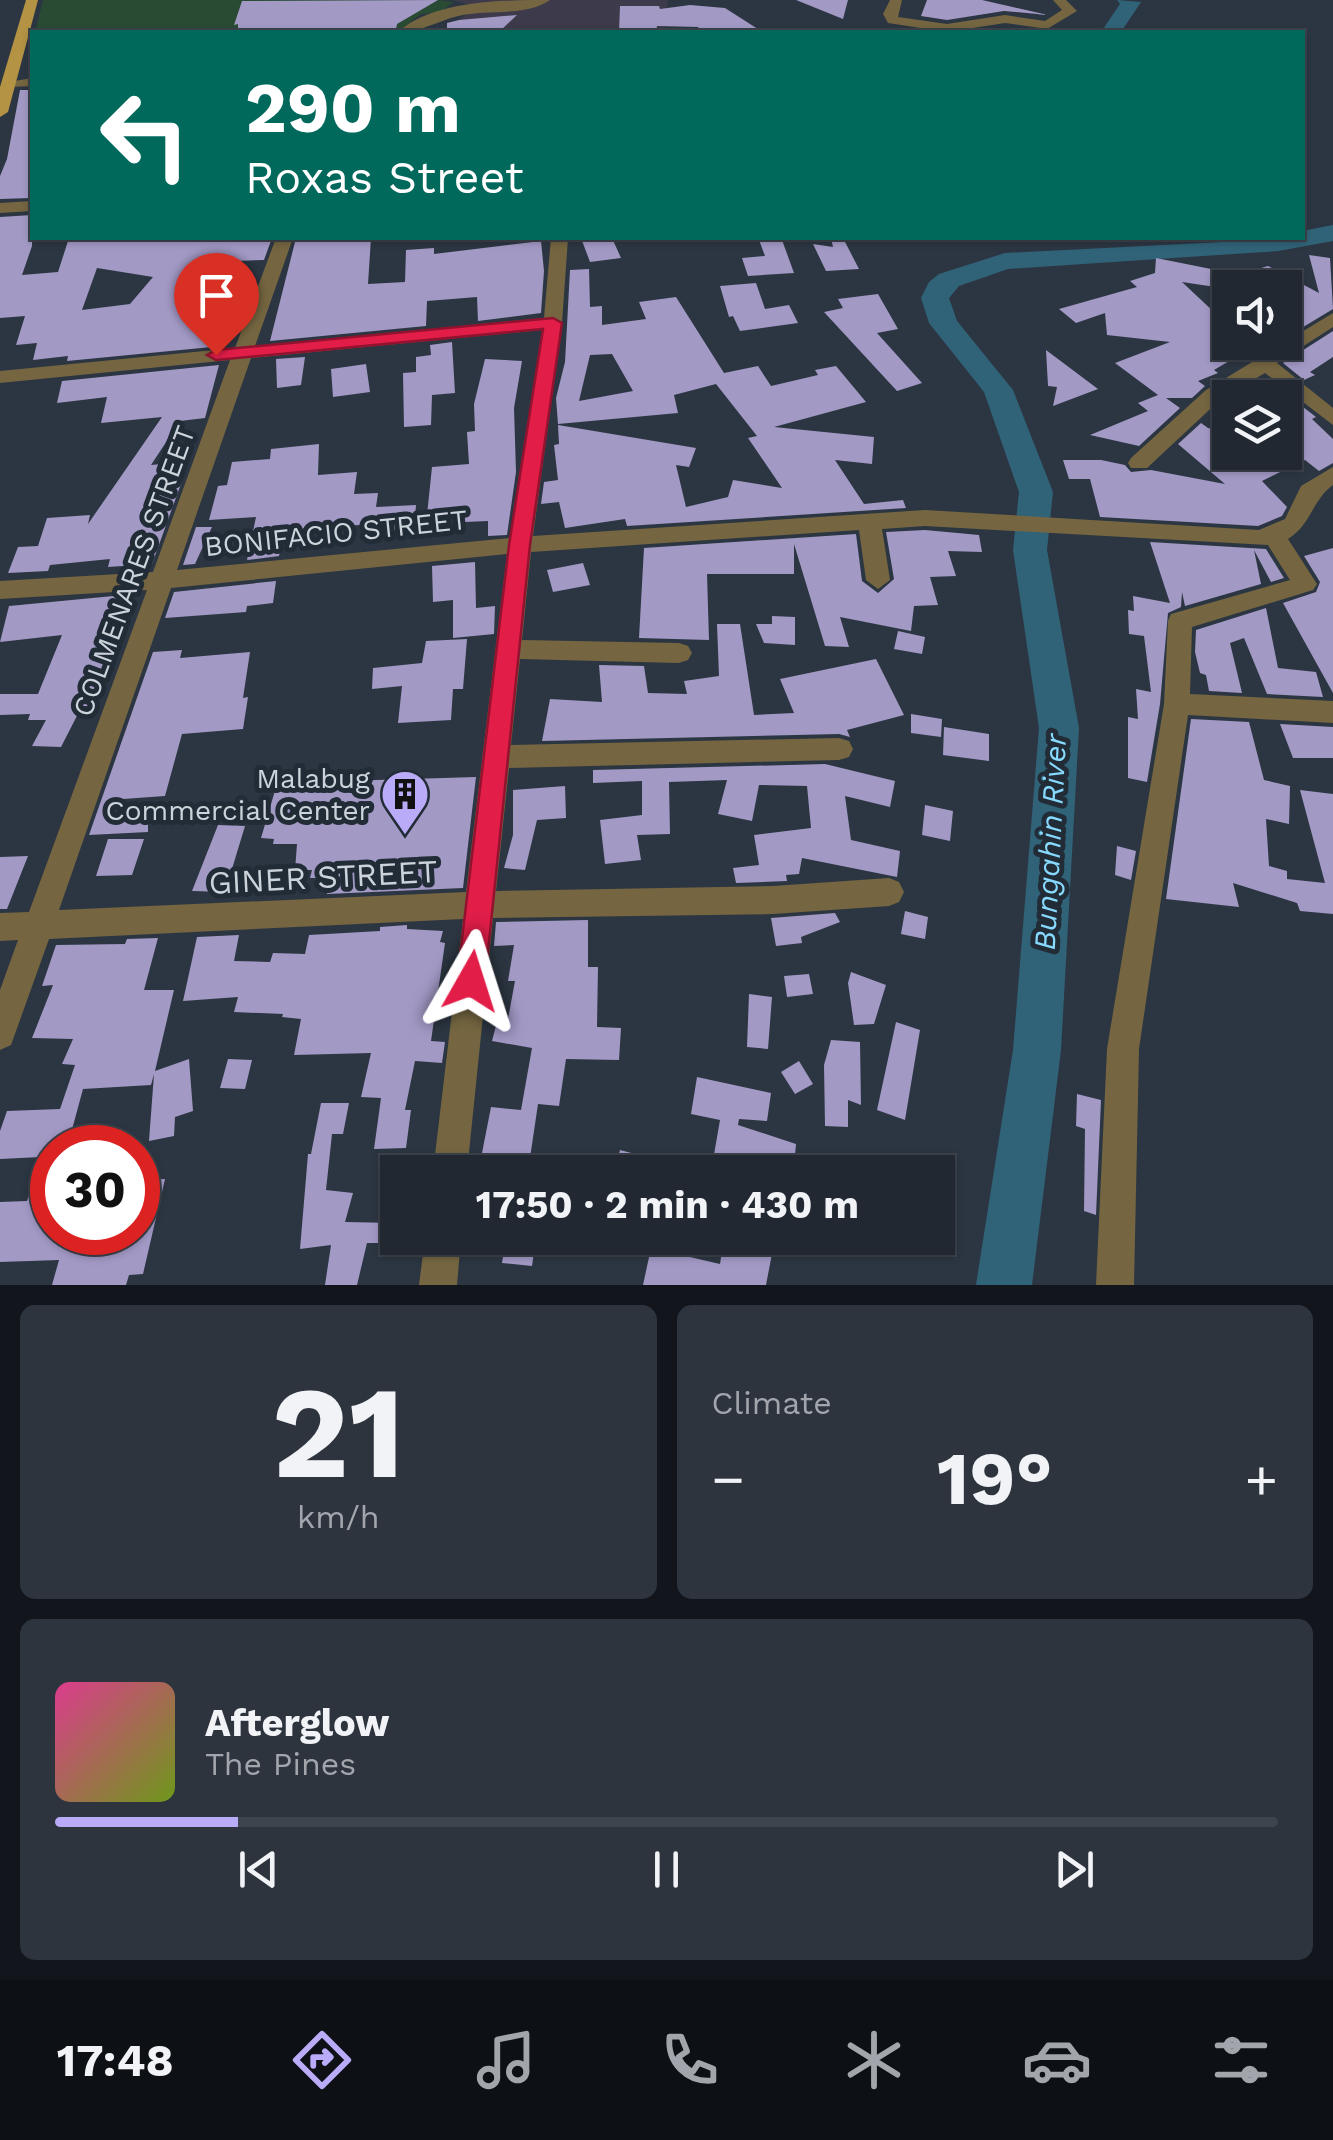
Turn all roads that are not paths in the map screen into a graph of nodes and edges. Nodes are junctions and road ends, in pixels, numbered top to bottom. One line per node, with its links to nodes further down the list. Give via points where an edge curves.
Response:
1 (32, 0): 8 (main road)
2 (544, 0): 6 (street, via 479,8)
3 (896, 0): 5 (street, via 890,17)
4 (1060, 0): 5 (street, via 1070,11 1046,24 1005,20)
5 (915, 29)
6 (408, 30)
7 (30, 82): 8 (street)
8 (10, 83): 9 (main road)
9 (0, 112)
10 (30, 206): 11 (street)
11 (0, 208)
12 (283, 240): 16 (street, COLMENARES STREET)
13 (560, 240): 15 (street)
14 (1333, 319): 17 (street)
15 (553, 323): 16 (street); 24 (street)
16 (245, 352): 18 (street); 25 (street, COLMENARES STREET)
17 (1266, 365): 19 (street); 20 (street, via 1208,396)
18 (0, 377)
19 (1333, 418)
20 (1139, 463)
21 (1333, 474): 23 (street, via 1310,491 1295,526)
22 (868, 521): 23 (street, BONIFACIO STREET); 24 (street, BONIFACIO STREET); 26 (street)
23 (1274, 536): 30 (street, via 1305,584 1180,621)
24 (520, 545): 25 (street, BONIFACIO STREET); 28 (street)
25 (162, 580): 27 (street, BONIFACIO STREET); 36 (street, COLMENARES STREET)
26 (878, 580)
27 (0, 590)
28 (510, 649): 29 (street); 33 (street)
29 (679, 653)
30 (1177, 704): 31 (street); 42 (street, via 1123,1049)
31 (1333, 712)
32 (839, 749): 33 (street)
33 (499, 757): 35 (street)
34 (889, 892): 35 (street, GINER STREET)
35 (479, 905): 36 (street, GINER STREET); 39 (street)
36 (39, 925): 37 (street, GINER STREET); 38 (street, COLMENARES STREET)
37 (0, 926)
38 (0, 1034)
39 (452, 1155)
40 (441, 1255): 41 (street)
41 (438, 1285)
42 (1114, 1285)

